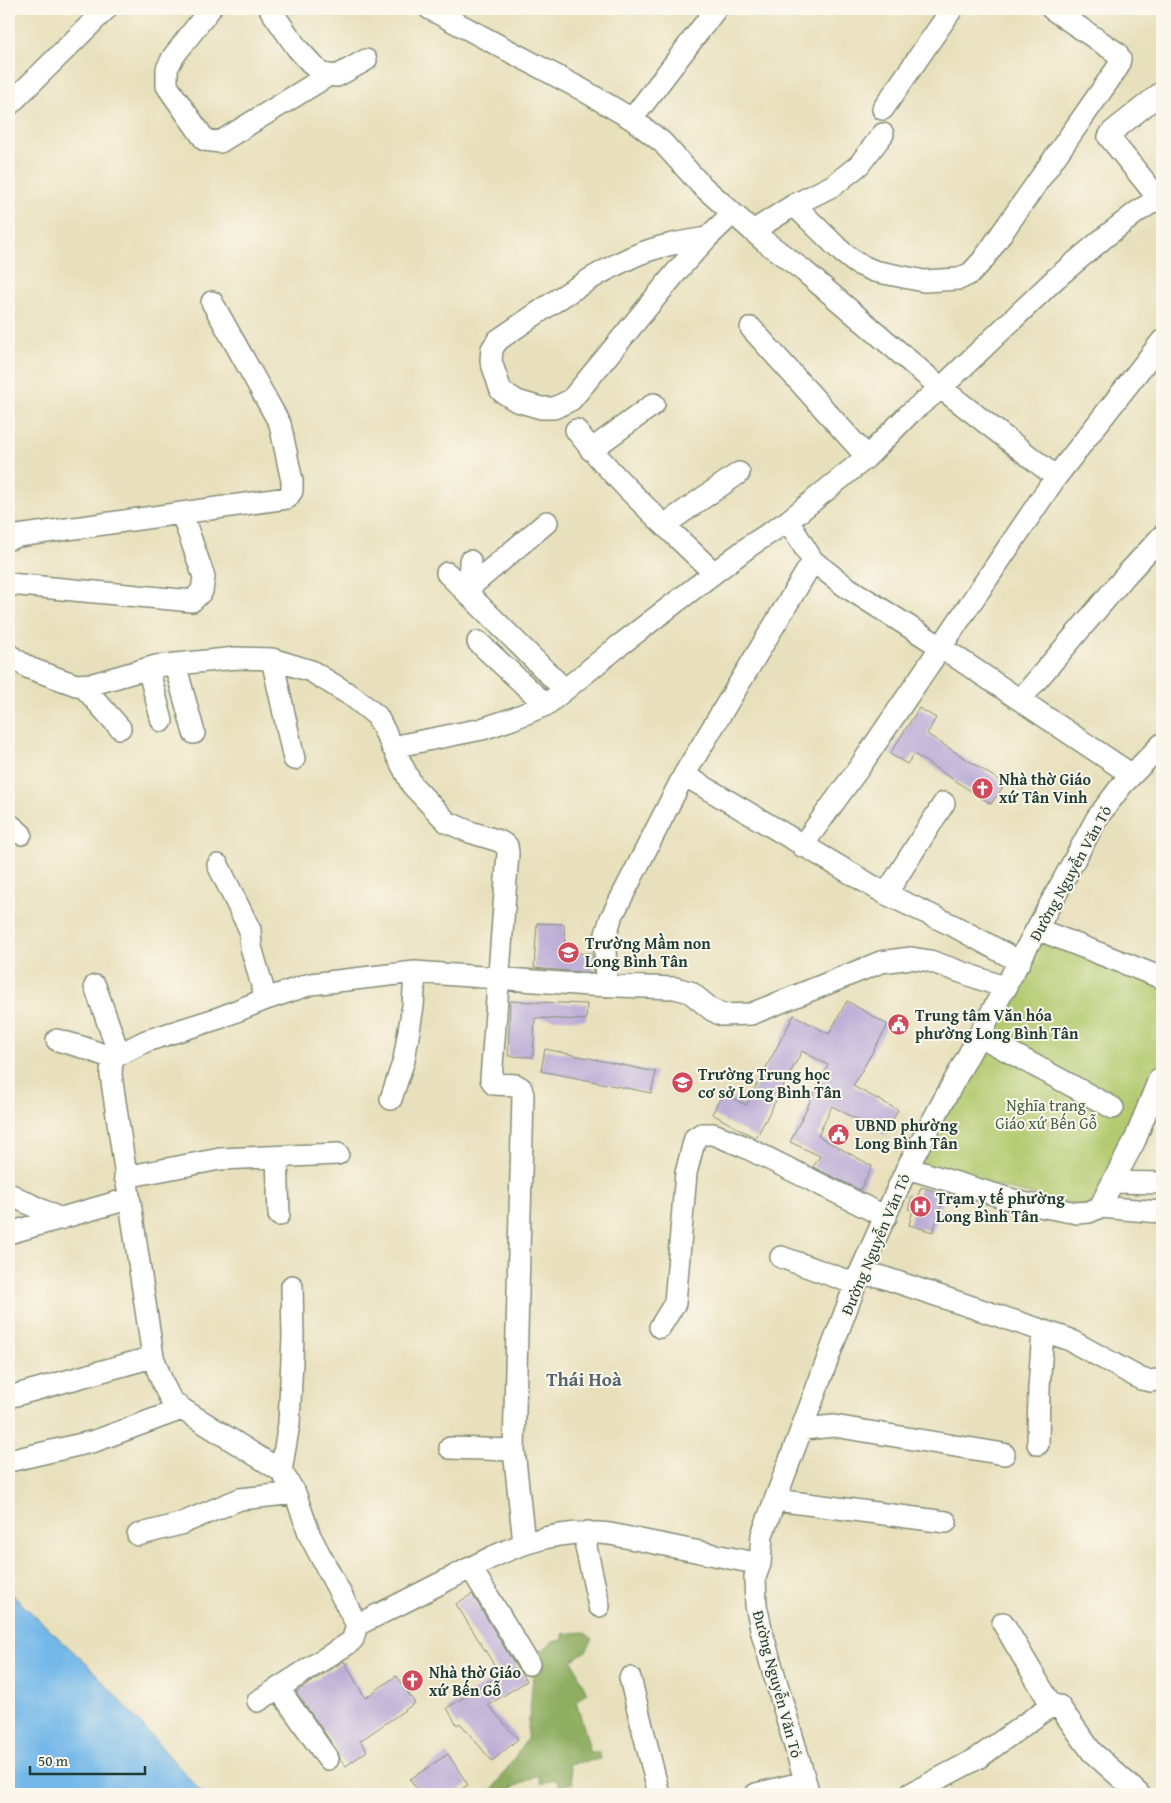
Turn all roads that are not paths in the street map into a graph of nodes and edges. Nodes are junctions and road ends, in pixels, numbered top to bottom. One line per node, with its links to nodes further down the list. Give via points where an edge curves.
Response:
1 (106, 9): 11 (street)
2 (210, 9): 9 (street, via 167,69 167,86 205,140 220,142)
3 (270, 9): 9 (street, via 297,48 321,74)
4 (430, 9): 13 (street)
5 (716, 9): 13 (street)
6 (952, 9): 12 (street)
7 (1052, 9): 16 (street, via 1117,53 1118,67 995,244 971,273 959,279 924,282 874,271 842,252)
8 (366, 60): 9 (street, via 337,76)
9 (329, 75)
10 (1162, 92): 15 (street, via 1109,137)
11 (9, 105)
12 (884, 108)
13 (632, 119): 17 (street, via 662,142)
14 (883, 134): 16 (street, via 859,165 834,185)
15 (1161, 198): 23 (street, via 1104,237 1055,279)
16 (794, 205): 18 (street)
17 (732, 214): 18 (street); 19 (street)
18 (753, 231): 23 (street)
19 (707, 238): 19 (street, via 571,400 554,408 541,408 517,402 501,391 491,361 492,350 498,340 580,285 632,257 676,242)
20 (212, 302): 30 (street, via 280,424 292,491 287,498)
21 (751, 328): 27 (street)
22 (1162, 341): 29 (street)
23 (942, 388): 27 (street, via 910,413); 29 (street)
24 (654, 404): 26 (street)
25 (576, 430): 26 (street)
26 (591, 450): 33 (street)
27 (867, 457): 31 (street)
28 (739, 473): 33 (street)
29 (1056, 477): 43 (street)
30 (182, 514): 35 (street); 40 (street, via 204,577 202,591 192,601)
31 (788, 521): 37 (street); 39 (street)
32 (547, 522): 41 (street)
33 (664, 525): 39 (street)
34 (1162, 536): 50 (street)
35 (9, 539)
36 (470, 561): 41 (street)
37 (813, 561): 43 (street, via 845,586); 59 (street)
38 (447, 573): 41 (street)
39 (714, 573): 49 (street)
40 (9, 584)
41 (469, 591): 49 (street)
42 (478, 642): 51 (street)
43 (941, 647): 50 (street); 61 (street)
44 (9, 655): 48 (street, via 29,668)
45 (272, 659): 46 (street, via 237,658); 56 (street, via 311,671 352,696 377,716); 57 (street)
46 (175, 664): 47 (street); 54 (street)
47 (148, 668): 48 (street); 52 (street)
48 (82, 685): 53 (street)
49 (564, 689): 51 (street)
50 (1020, 700): 58 (street)
51 (546, 705): 56 (street, via 482,729)
52 (162, 721)
53 (120, 728)
54 (194, 733)
55 (1162, 744): 58 (street, Đường Nguyễn Văn Tỏ)
56 (392, 747): 67 (street, via 412,785 447,822 507,846)
57 (294, 759)
58 (1132, 775): 64 (street, Đường Nguyễn Văn Tỏ, via 1097,818)
59 (684, 776): 61 (street); 70 (street, via 606,934)
60 (944, 802): 63 (street)
61 (802, 846): 63 (street)
62 (218, 865): 72 (street, via 250,930 251,948)
63 (886, 894): 65 (street)
64 (1038, 929): 65 (street, Đường Nguyễn Văn Tỏ); 68 (street)
65 (1020, 962): 71 (street, Đường Nguyễn Văn Tỏ)
66 (415, 972): 67 (street); 72 (street, via 312,984); 77 (street, via 404,1060)
67 (498, 978): 70 (street); 105 (street, via 491,1079 501,1086 516,1085 524,1095)
68 (1162, 978)
69 (95, 986): 75 (street)
70 (606, 986): 71 (street, via 675,988 690,992 722,1015 751,1014 881,962 911,958 930,961)
71 (1006, 988): 73 (street, Đường Nguyễn Văn Tỏ)
72 (266, 999): 75 (street, via 146,1041)
73 (980, 1036): 78 (street); 81 (street, Đường Nguyễn Văn Tỏ)
74 (56, 1040): 75 (street)
75 (116, 1056): 82 (street, via 110,1075)
76 (1161, 1076): 83 (street, via 1135,1140)
77 (391, 1099)
78 (1113, 1108)
79 (338, 1154): 80 (street)
80 (277, 1157): 82 (street, via 220,1159); 89 (street)
81 (907, 1168): 87 (street, via 1023,1204 1077,1213); 90 (street, Đường Nguyễn Văn Tỏ)
82 (125, 1177): 86 (street)
83 (1113, 1182): 84 (street); 87 (street)
84 (1162, 1183)
85 (9, 1194): 91 (street)
86 (128, 1199): 91 (street); 98 (street)
87 (1100, 1207): 88 (street)
88 (1160, 1212)
89 (279, 1215)
90 (886, 1217): 94 (street, Đường Nguyễn Văn Tỏ); 96 (street, via 743,1146 713,1134 702,1134 695,1138 686,1173 675,1303)
91 (60, 1219): 92 (street)
92 (9, 1233)
93 (781, 1257): 94 (street)
94 (858, 1279): 97 (street, via 879,1276); 102 (street, Đường Nguyễn Văn Tỏ)
95 (292, 1286): 108 (street, via 289,1424)
96 (660, 1327)
97 (1043, 1331): 99 (street, via 1068,1339 1141,1379); 103 (street)
98 (153, 1357): 100 (street); 101 (street, via 171,1400)
99 (1162, 1379)
100 (9, 1397)
101 (182, 1409): 107 (street, via 96,1441); 108 (street)
102 (803, 1429): 106 (street, via 834,1426); 110 (street, Đường Nguyễn Văn Tỏ)
103 (1038, 1444)
104 (450, 1448): 105 (street)
105 (514, 1450): 114 (street)
106 (1004, 1454)
107 (9, 1461)
108 (280, 1471): 109 (street)
109 (296, 1493): 113 (street, via 240,1499 180,1524); 119 (street, via 310,1536)
110 (776, 1500): 111 (street); 115 (street, Đường Nguyễn Văn Tỏ, via 762,1535)
111 (946, 1522)
112 (588, 1532): 114 (street); 115 (street); 117 (street, via 586,1547)
113 (138, 1535)
114 (524, 1543): 116 (street)
115 (760, 1564): 126 (street, Đường Nguyễn Văn Tỏ, via 755,1577 756,1605)
116 (471, 1568): 119 (street); 120 (street)
117 (599, 1606)
118 (1003, 1623): 124 (street)
119 (356, 1625): 122 (street, via 350,1643)
120 (529, 1664)
121 (630, 1678): 127 (street)
122 (279, 1689): 123 (street); 125 (street)
123 (258, 1701)
124 (1052, 1706): 129 (street, via 978,1758); 130 (street, via 1059,1706 1092,1752)
125 (328, 1759)
126 (807, 1788): 128 (street)
127 (659, 1794)
128 (756, 1794)
129 (910, 1794)
130 (1139, 1794)

